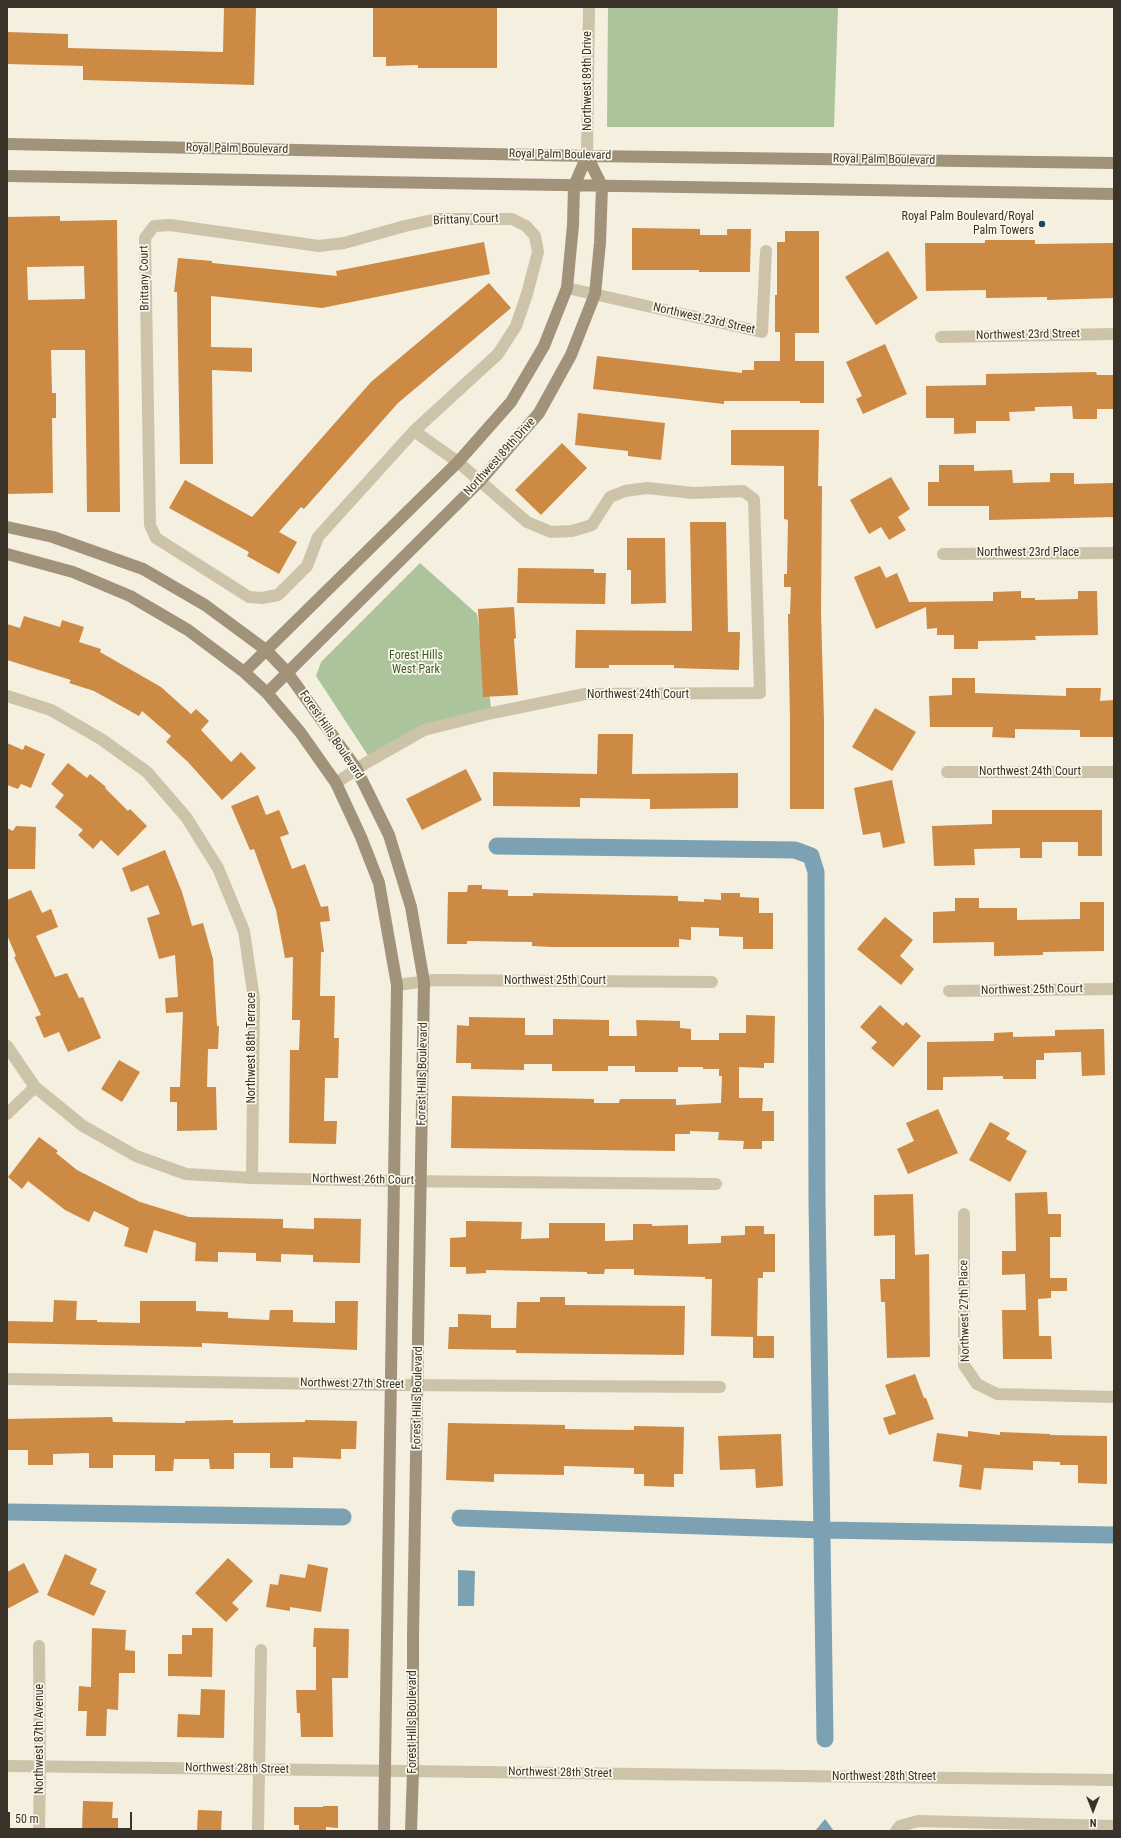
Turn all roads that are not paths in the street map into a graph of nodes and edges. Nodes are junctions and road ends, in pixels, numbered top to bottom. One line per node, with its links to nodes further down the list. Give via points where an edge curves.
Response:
1 (588, 7): 3 (street, Northwest 89th Drive)
2 (7, 144): 3 (street, Royal Palm Boulevard)
3 (587, 156): 4 (street, Royal Palm Boulevard); 6 (street, Northwest 89th Drive); 7 (street, Northwest 89th Drive)
4 (1114, 163)
5 (7, 176): 6 (street)
6 (574, 186): 7 (street); 10 (street, Northwest 89th Drive)
7 (602, 186): 8 (street); 11 (street, Northwest 89th Drive)
8 (1114, 194)
9 (766, 251): 11 (street, Northwest 23rd Street, via 762,332)
10 (567, 288): 11 (street, Northwest 23rd Street); 15 (street, Northwest 89th Drive, via 544,346 511,402)
11 (595, 294): 16 (street, Northwest 89th Drive, via 571,355 539,413)
12 (1114, 334): 13 (street, Northwest 23rd Street)
13 (941, 336)
14 (414, 431): 14 (street, Brittany Court, via 498,354 516,326 538,252 535,236 526,226 512,219 437,219 344,243 319,246 170,225 154,226 144,238 150,525 156,538 249,597 278,595 307,566 318,537); 15 (street)
15 (458, 462): 16 (street); 21 (street, Northwest 89th Drive)
16 (480, 481): 23 (street, Northwest 89th Drive); 26 (street, Northwest 24th Court, via 527,522 551,532 572,531 592,525 610,497 625,491 647,488 693,493 743,491 754,498 760,693 585,694 424,730)
17 (7, 527): 21 (street, Forest Hills Boulevard, via 52,537 143,569 206,605)
18 (1114, 553): 20 (street, Northwest 23rd Place)
19 (7, 554): 22 (street, Forest Hills Boulevard, via 73,572 130,596 188,630)
20 (943, 554)
21 (266, 650): 22 (street, Northwest 89th Drive); 23 (street, Forest Hills Boulevard)
22 (244, 672): 24 (street, Forest Hills Boulevard)
23 (287, 672): 24 (street, Northwest 89th Drive); 26 (street, Forest Hills Boulevard)
24 (267, 693): 29 (street, Forest Hills Boulevard, via 300,732)
25 (7, 696): 38 (street, Northwest 88th Terrace, via 51,710 101,739 146,772 186,817 218,868 244,932 254,998)
26 (356, 768): 29 (street, Northwest 24th Court); 30 (street, Forest Hills Boulevard, via 389,835 410,907)
27 (947, 772): 28 (street, Northwest 24th Court)
28 (1114, 772)
29 (336, 783): 32 (street, Forest Hills Boulevard, via 361,836 379,883)
30 (424, 982): 31 (street, Northwest 25th Court); 32 (street, Northwest 25th Court); 40 (street, Forest Hills Boulevard)
31 (712, 982)
32 (397, 985): 39 (street, Forest Hills Boulevard)
33 (1114, 989): 34 (street, Northwest 25th Court)
34 (949, 991)
35 (7, 1046): 36 (street, Northwest 26th Court)
36 (35, 1087): 37 (street); 38 (street, Northwest 26th Court, via 83,1126 136,1156 186,1174)
37 (7, 1114)
38 (252, 1178): 39 (street, Northwest 26th Court)
39 (394, 1180): 40 (street, Northwest 26th Court); 44 (street, Forest Hills Boulevard)
40 (422, 1180): 41 (street, Northwest 26th Court); 45 (street, Forest Hills Boulevard)
41 (716, 1184)
42 (964, 1214): 47 (street, Northwest 27th Place, via 964,1365 977,1384 997,1394)
43 (7, 1379): 44 (street, Northwest 27th Street)
44 (391, 1385): 45 (street, Northwest 27th Street); 54 (street, Forest Hills Boulevard)
45 (418, 1385): 46 (street, Northwest 27th Street); 53 (street, Forest Hills Boulevard)
46 (720, 1387)
47 (1114, 1397)
48 (39, 1646): 51 (street, Northwest 87th Avenue)
49 (262, 1650): 52 (street)
50 (7, 1766): 51 (street, Northwest 28th Street)
51 (40, 1766): 52 (street, Northwest 28th Street); 57 (street, Northwest 87th Avenue)
52 (260, 1769): 54 (street, Northwest 28th Street); 58 (street)
53 (414, 1771): 54 (street, Northwest 28th Street); 55 (street, Northwest 28th Street); 60 (street, Forest Hills Boulevard)
54 (386, 1772): 59 (street, Forest Hills Boulevard)
55 (1114, 1780)
56 (1114, 1826): 61 (street, via 918,1821 900,1826)
57 (39, 1831)
58 (258, 1831)
59 (384, 1831)
60 (411, 1831)
61 (896, 1831)

